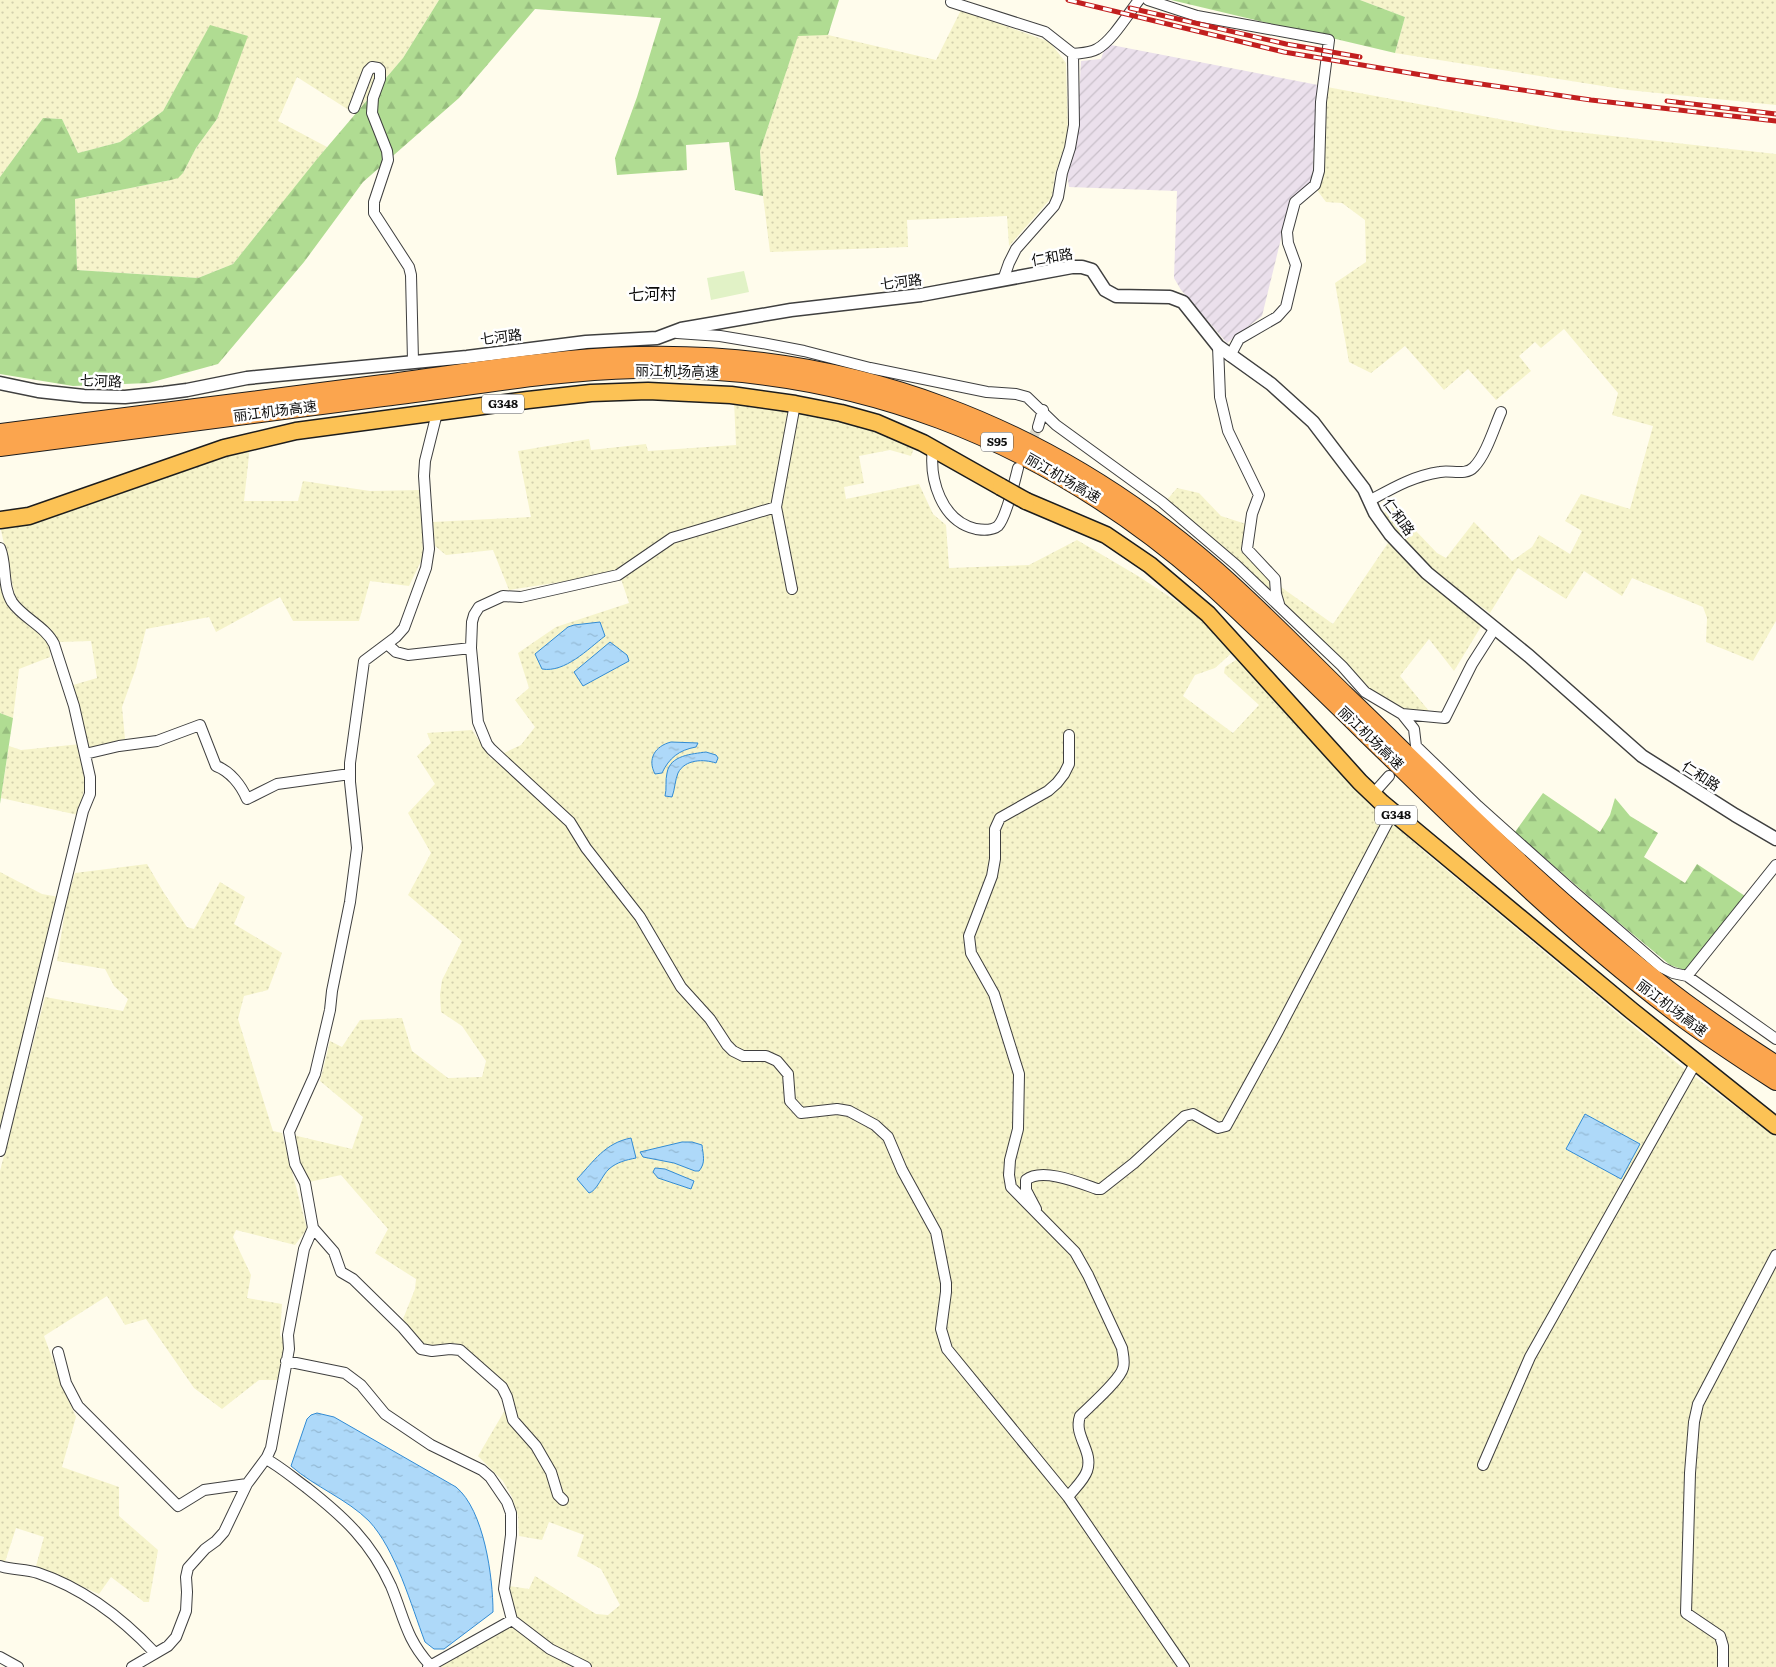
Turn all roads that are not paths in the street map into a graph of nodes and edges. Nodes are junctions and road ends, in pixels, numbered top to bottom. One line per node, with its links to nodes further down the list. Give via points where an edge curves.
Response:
1 (1139, 0): 4 (street, via 1107,41 1091,51)
2 (1148, 0): 9 (street, via 1196,16 1329,40 1321,102 1319,171 1315,185 1295,202 1287,232 1296,265 1286,306 1277,317 1239,339)
3 (951, 2): 4 (street, via 1045,32)
4 (1073, 54): 6 (street, via 1074,125 1058,197 1054,206 1016,249)
5 (354, 108): 10 (street, via 368,71 372,67 378,68 380,79 372,113 388,160 374,202 374,213 409,267)
6 (1003, 280): 7 (street, 七河路, via 921,295 791,310); 8 (street, 仁和路, via 1072,266 1087,268 1112,294 1178,299 1188,306)
7 (671, 332): 10 (street, 七河路, via 657,338 586,342); 13 (street, via 762,343 987,392 1022,395)
8 (1218, 346): 9 (street, 仁和路); 26 (street, via 1220,396 1228,431 1259,496 1252,514 1247,549 1275,579)
9 (1230, 356): 21 (street, 仁和路, via 1276,388 1313,422 1364,488)
10 (413, 361): 11 (street, 七河路, via 247,378 187,390 126,397 59,394)
11 (0, 383)
12 (795, 404): 15 (highway, G348, via 731,395 648,391 564,396); 19 (highway, G348, via 841,412 877,423); 22 (street)
13 (1043, 410): 16 (street); 26 (street, via 1056,424 1191,526)
14 (1501, 412): 21 (street, via 1474,468 1466,472 1443,472 1413,478)
15 (437, 413): 23 (highway, G348, via 296,431 256,440 224,448 29,516); 28 (street, via 424,476 428,559 407,621 400,634)
16 (1038, 427)
17 (0, 433): 42 (highway, 丽江机场高速 / S95, via 536,363 634,356 707,357 784,365 851,378 940,405 1003,430 1053,455 1116,493 1157,523 1216,571 1562,901 1685,1003)
18 (0, 447): 43 (highway, 丽江机场高速 / S95, via 537,376 634,369 723,371 782,378 848,392 936,418 1046,466 1149,534 1208,581 1481,845 1624,972 1677,1014)
19 (933, 448): 20 (street, via 933,477 943,503 959,521 978,529 991,529 1001,522); 35 (highway, G348, bridge, via 1026,501 1106,535 1136,554 1208,614)
20 (1018, 468)
21 (1369, 501): 27 (street, 仁和路, via 1382,524 1412,559 1442,587)
22 (776, 507): 25 (street); 29 (street, via 672,538 618,575 521,597 503,596 483,604 474,615)
23 (0, 520)
24 (0, 548): 32 (street, via 12,602 50,636 54,644)
25 (792, 589)
26 (1279, 604): 30 (street, via 1365,692)
27 (1496, 628): 30 (street, via 1472,664 1445,718); 37 (street, 仁和路, via 1642,756)
28 (387, 644): 29 (street, via 396,652 408,655); 33 (street, via 364,661)
29 (471, 648): 54 (street, via 478,722 487,744 570,822 586,848 640,917 681,987 710,1019 727,1045 743,1056 766,1056 777,1061 788,1074 790,1101 800,1113 849,1111 875,1125 888,1137 936,1232 946,1283 941,1329 947,1349)
30 (1402, 714): 39 (street, via 1414,729 1416,746 1478,806 1661,967)
31 (1069, 735): 46 (street, via 1069,764 1057,783 1000,818 995,829 992,876 969,936 972,953 994,994 1019,1074 1018,1129 1010,1160 1010,1184 1014,1192)
32 (85, 754): 33 (street, via 157,742 200,724 216,766 224,769 247,799 277,784); 45 (street, via 90,794)
33 (350, 774): 47 (street, via 357,848 350,902 315,1074 289,1132 295,1164 305,1183)
34 (1388, 776): 35 (street)
35 (1373, 794): 36 (highway, G348)
36 (1393, 812): 41 (highway, G348); 46 (street, via 1226,1126 1218,1128 1193,1114 1185,1116 1101,1189 1062,1177 1027,1178 1026,1190)
37 (1776, 839)
38 (1776, 865): 39 (street)
39 (1687, 976): 40 (street)
40 (1776, 1039)
41 (1696, 1062): 44 (highway, G348); 52 (street, via 1530,1357)
42 (1776, 1065)
43 (1776, 1081)
44 (1776, 1126)
45 (0, 1151)
46 (1040, 1216): 54 (street, via 1075,1252 1124,1357 1119,1376 1080,1416 1078,1433 1089,1462 1086,1474)
47 (313, 1228): 50 (street, via 304,1249); 55 (street, via 334,1252 341,1272 353,1279 421,1349 460,1350 502,1387 513,1420 536,1446)
48 (1776, 1254): 65 (street, via 1698,1404 1694,1422 1686,1614 1720,1636)
49 (58, 1352): 53 (street, via 66,1383 78,1406 178,1506 204,1490)
50 (286, 1361): 51 (street, via 271,1448); 57 (street, via 345,1372 386,1414 430,1446 490,1476 511,1513 504,1588)
51 (266, 1459): 53 (street); 60 (street, via 329,1505 368,1545 391,1587 410,1639)
52 (1483, 1465)
53 (247, 1484): 58 (street, via 224,1532 188,1568 184,1618 176,1637)
54 (1068, 1497): 64 (street)
55 (563, 1500)
56 (0, 1566): 58 (street, via 46,1576 92,1598)
57 (512, 1620): 60 (street); 63 (street, via 550,1649)
58 (154, 1653): 62 (street)
59 (0, 1657): 61 (street)
60 (429, 1666)
61 (18, 1667)
62 (132, 1667)
63 (586, 1667)
64 (1184, 1667)
65 (1723, 1667)

